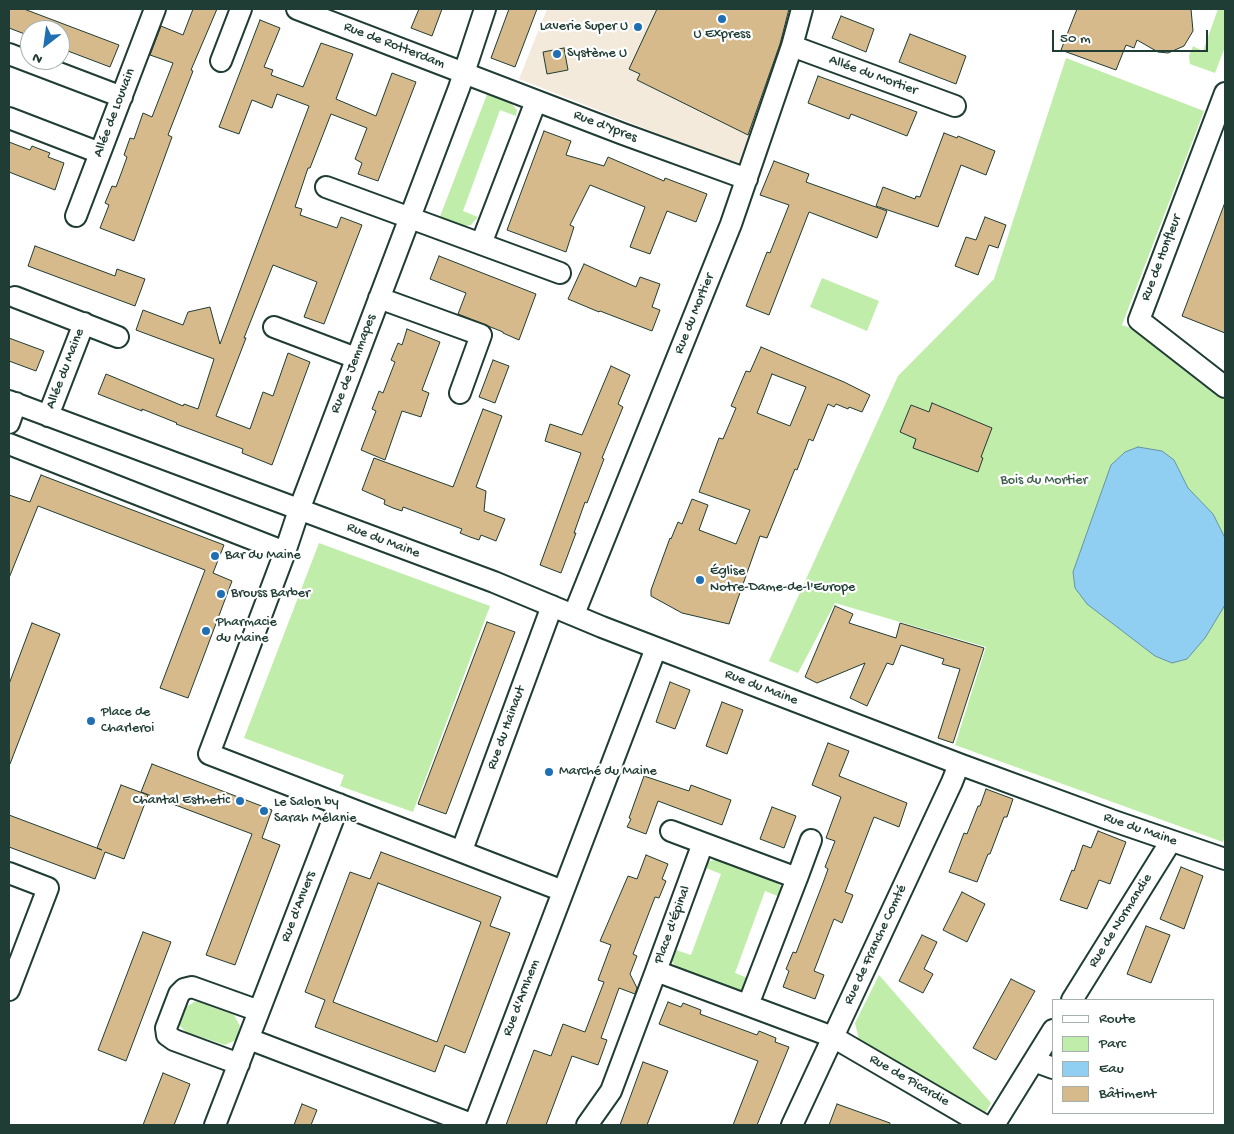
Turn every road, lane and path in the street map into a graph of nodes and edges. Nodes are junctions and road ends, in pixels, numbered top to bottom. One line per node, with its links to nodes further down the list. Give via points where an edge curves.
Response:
1 (155, 9): 11 (street, Allée de Louvain)
2 (241, 9): 8 (street)
3 (297, 9): 9 (street, Rue de Rotterdam)
4 (486, 9): 9 (street, Rue de Jemmapes)
5 (802, 9): 6 (street, Rue du Mortier)
6 (792, 46): 13 (street, Allée du Mortier); 16 (street, Rue du Mortier)
7 (9, 54): 11 (street)
8 (221, 62)
9 (463, 73): 12 (street, Rue d'Ypres); 19 (street, Rue de Jemmapes)
10 (1225, 93): 28 (street, Rue de Honfleur, via 1139,320)
11 (122, 97): 15 (street, Allée de Louvain)
12 (536, 101): 16 (street, Rue d'Ypres); 20 (street)
13 (954, 106)
14 (9, 118): 15 (street)
15 (100, 153): 18 (street, Allée de Louvain)
16 (747, 179): 37 (street, Rue du Mortier)
17 (326, 187): 19 (street)
18 (76, 216)
19 (410, 217): 20 (street); 23 (street, Rue de Jemmapes)
20 (481, 244): 21 (street)
21 (560, 273)
22 (15, 297): 24 (street, Allée du Maine)
23 (379, 298): 27 (street, Rue de Jemmapes); 29 (street, via 481,336)
24 (84, 323): 26 (street, Allée du Maine); 31 (street, Allée du Maine)
25 (274, 327): 27 (street)
26 (118, 337)
27 (356, 358): 34 (street, Rue de Jemmapes)
28 (1225, 387)
29 (460, 393)
30 (12, 402): 31 (street, Rue du Maine); 32 (street, Rue du Maine)
31 (48, 416): 34 (street, Rue du Maine)
32 (9, 423)
33 (9, 444): 35 (street)
34 (299, 510): 35 (street); 36 (street, Rue du Maine)
35 (285, 552): 40 (street, via 210,754)
36 (552, 606): 37 (street, Rue du Maine); 45 (street, Rue du Hainaut)
37 (574, 614): 38 (street, Rue du Maine)
38 (656, 648): 39 (street, Rue du Maine); 49 (street, Rue d'Arnhem)
39 (959, 764): 43 (street, Rue du Maine); 56 (street, Rue de Franche Comté)
40 (339, 804): 45 (street); 54 (street, Rue d'Anvers)
41 (670, 831): 44 (street)
42 (811, 840): 48 (street)
43 (1171, 841): 46 (street, Rue du Maine); 52 (street, Rue de Normandie)
44 (703, 843): 48 (street); 50 (street, Place d'Épinal)
45 (462, 850): 49 (street)
46 (1225, 859)
47 (9, 873): 51 (street, via 48,888)
48 (797, 878): 53 (street)
49 (563, 891): 57 (street, Rue d'Arnhem, via 474,1125)
50 (656, 971): 53 (street, Place d'Épinal); 62 (street, via 611,1091)
51 (9, 990)
52 (1073, 999)
53 (748, 1005): 56 (street, Place d'Épinal)
54 (260, 1011): 57 (street, Rue d'Anvers); 59 (street, via 192,988 179,994 166,1028 167,1035)
55 (1052, 1032): 58 (street)
56 (833, 1037): 63 (street, Rue de Franche Comté); 64 (street, Rue de Picardie)
57 (250, 1039): 59 (street, Rue d'Anvers)
58 (1034, 1060): 60 (street); 65 (street)
59 (239, 1064): 61 (street, Rue d'Anvers)
60 (1052, 1068)
61 (216, 1125)
62 (587, 1125)
63 (792, 1125)
64 (984, 1125)
65 (994, 1125)

